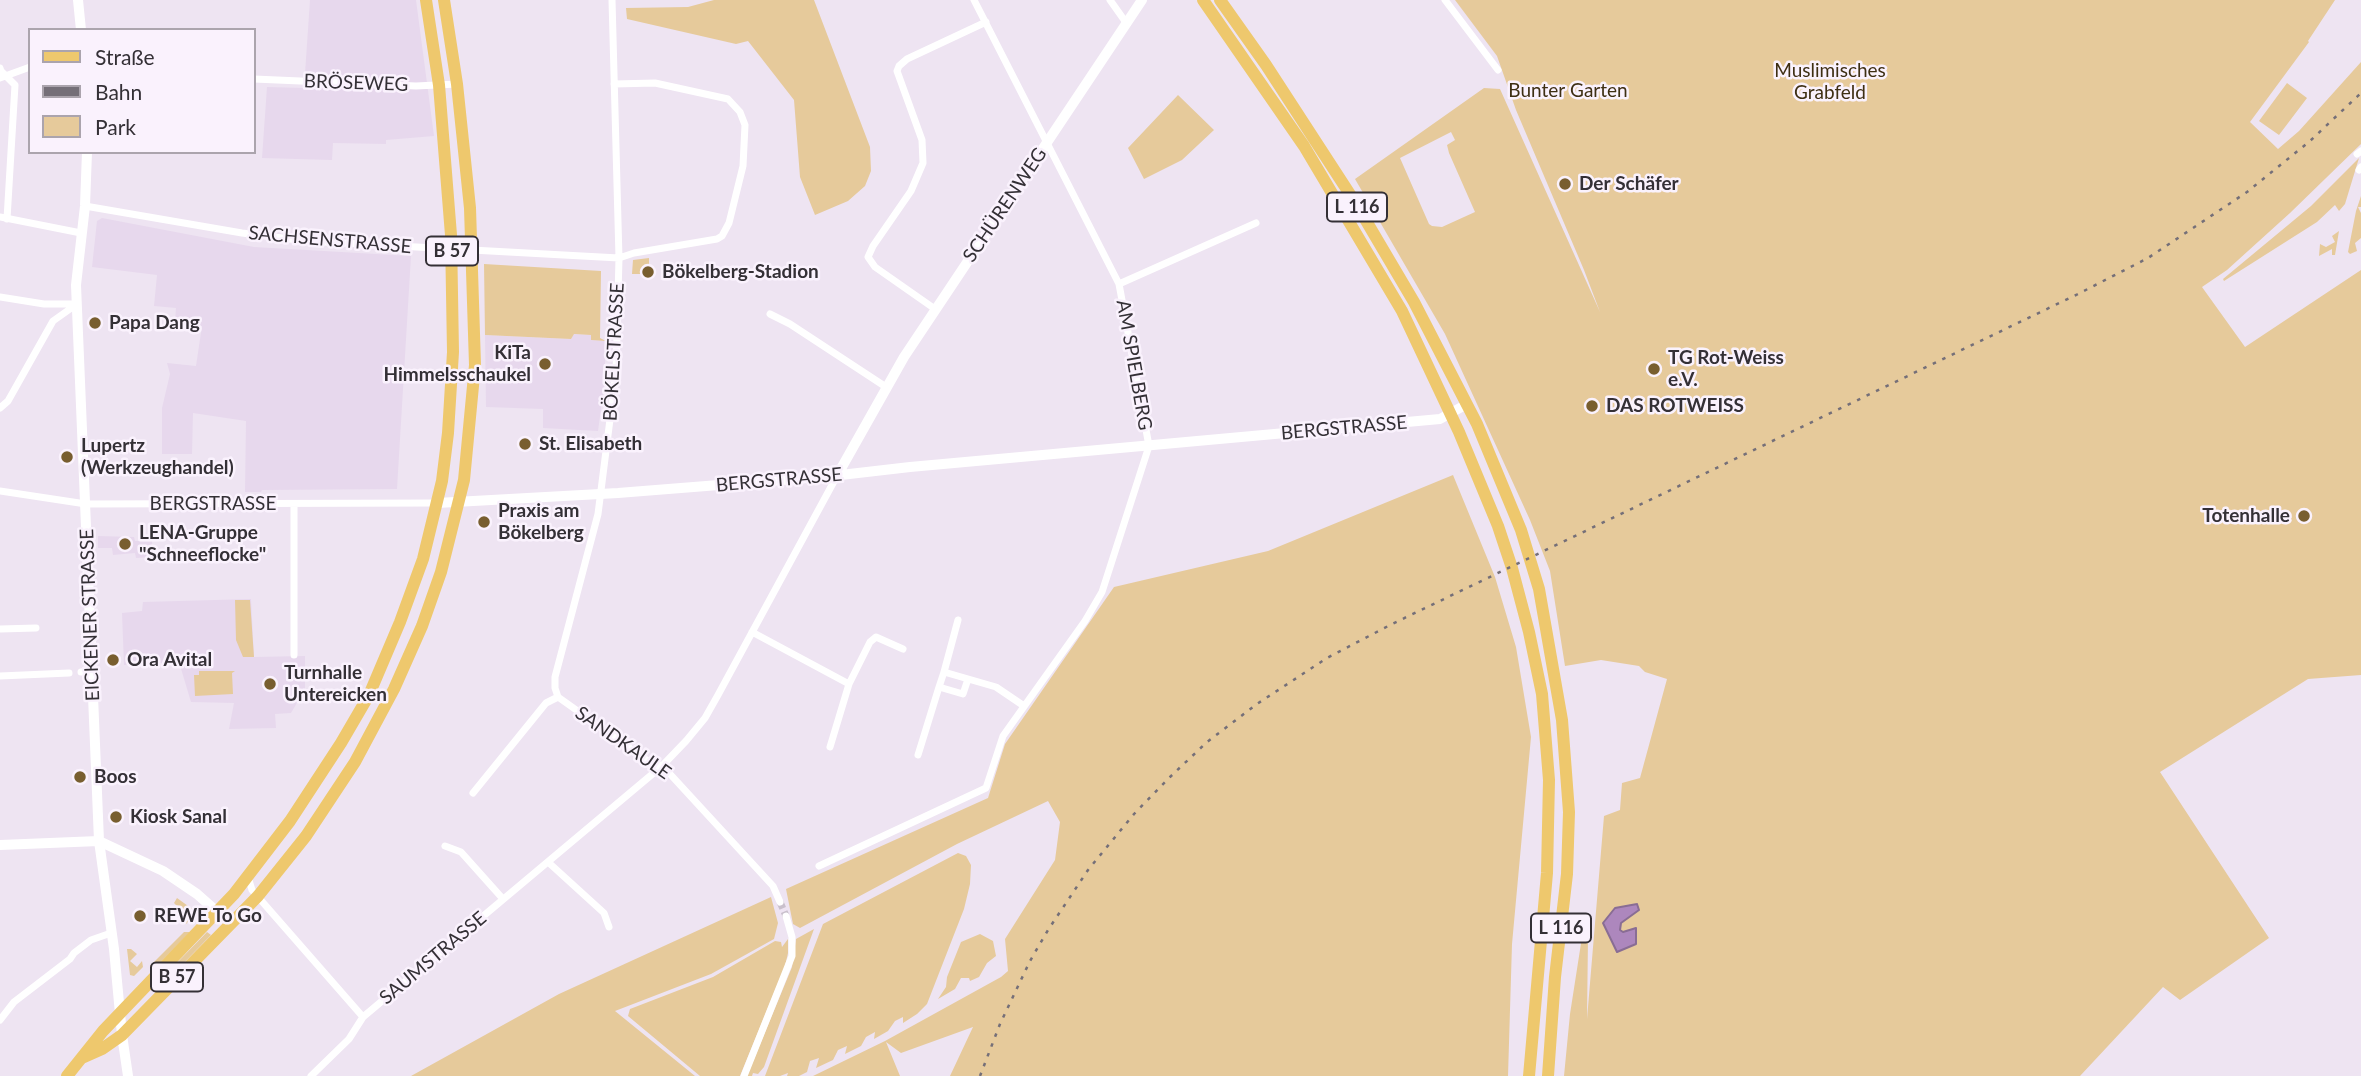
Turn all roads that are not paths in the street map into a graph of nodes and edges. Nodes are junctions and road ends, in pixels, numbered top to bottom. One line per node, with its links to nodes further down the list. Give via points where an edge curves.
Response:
1 (78, 0): 13 (street)
2 (426, 0): 21 (main road, B 57)
3 (444, 0): 19 (main road, B 57)
4 (612, 0): 20 (street, BÖKELSTRASSE)
5 (974, 0): 11 (street, AM SPIELBERG)
6 (1110, 0): 12 (street)
7 (1142, 0): 12 (street, SCHÜRENWEG)
8 (1203, 0): 39 (main road, L 116, via 1341,207 1402,311)
9 (1220, 0): 37 (main road, L 116, via 1354,202 1414,302)
10 (1445, 0): 16 (street)
11 (986, 22): 22 (street, AM SPIELBERG); 34 (street, via 907,60 897,71 922,140 923,163 911,191 869,257 875,267)
12 (1127, 24): 22 (street, SCHÜRENWEG)
13 (81, 28)
14 (0, 68): 17 (street)
15 (28, 68): 17 (street)
16 (1498, 70)
17 (3, 77): 25 (street, via 15,85)
18 (256, 79): 21 (street, BRÖSEWEG)
19 (457, 84): 21 (street, BRÖSEWEG); 29 (main road, B 57)
20 (614, 84): 30 (street, BÖKELSTRASSE); 30 (street, SACHSENSTRASSE, via 655,83 728,99 745,125 743,166 722,236)
21 (439, 85): 28 (main road, B 57)
22 (1047, 144): 31 (street, AM SPIELBERG); 34 (street, SCHÜRENWEG)
23 (87, 154): 24 (street, EICKENER STRASSE)
24 (85, 206): 27 (street, EICKENER STRASSE); 28 (street, SACHSENSTRASSE, via 306,242)
25 (3, 218): 27 (street)
26 (1256, 223): 31 (street, AM SPIELBERG)
27 (81, 233): 33 (street, EICKENER STRASSE)
28 (452, 248): 29 (street, SACHSENSTRASSE); 44 (main road, B 57, via 453,352 448,433)
29 (472, 250): 30 (street, SACHSENSTRASSE); 45 (main road, B 57, via 475,365)
30 (619, 258): 43 (street, BÖKELSTRASSE, via 616,372)
31 (1119, 284): 40 (street, AM SPIELBERG)
32 (0, 297): 33 (street)
33 (77, 304): 38 (street, via 53,321 9,401); 46 (street, EICKENER STRASSE)
34 (935, 309): 36 (street, SCHÜRENWEG)
35 (771, 314): 36 (street)
36 (886, 387): 41 (street, SCHÜRENWEG)
37 (1467, 404): 39 (street, BERGSTRASSE); 90 (main road, L 116, via 1521,530 1539,589 1562,720 1569,812 1567,874)
38 (0, 408)
39 (1451, 413): 40 (street, BERGSTRASSE, via 1440,419); 89 (main road, L 116, via 1498,526 1521,600 1542,694 1550,813)
40 (1149, 446): 41 (street, BERGSTRASSE); 61 (street, via 1102,592)
41 (838, 474): 43 (street, BERGSTRASSE); 51 (street, SCHÜRENWEG)
42 (0, 491): 46 (street, BERGSTRASSE)
43 (601, 494): 45 (street, BERGSTRASSE); 60 (street, BÖKELSTRASSE, via 555,677)
44 (437, 503): 45 (street, BERGSTRASSE); 47 (street, BERGSTRASSE); 71 (main road, B 57, via 423,559 369,695 290,821)
45 (458, 503): 72 (main road, B 57, via 441,572 388,702 331,799)
46 (86, 504): 47 (street, BERGSTRASSE); 66 (street, EICKENER STRASSE, via 87,672)
47 (294, 504): 53 (street)
48 (958, 620): 54 (street)
49 (36, 628): 50 (street)
50 (0, 629)
51 (752, 632): 58 (street); 64 (street, SCHÜRENWEG, via 705,718)
52 (903, 649): 58 (street, via 876,637)
53 (295, 655)
54 (943, 672): 57 (street); 59 (street)
55 (69, 673): 56 (street)
56 (0, 676)
57 (968, 679): 59 (street, via 963,694); 61 (street, via 996,687)
58 (849, 684): 62 (street)
59 (939, 687): 63 (street)
60 (558, 697): 64 (street, SANDKAULE, via 648,761); 65 (street, SANDKAULE, via 546,703)
61 (1024, 706): 70 (street, via 1003,736 986,788)
62 (830, 747)
63 (918, 755)
64 (662, 766): 69 (street, SAUMSTRASSE); 74 (street, SANDKAULE, via 773,886)
65 (473, 793)
66 (99, 841): 67 (street); 75 (street, via 163,871); 79 (street, EICKENER STRASSE)
67 (0, 845)
68 (445, 846): 73 (street, SAUMSTRASSE, via 461,852)
69 (548, 862): 73 (street, SAUMSTRASSE); 78 (street, via 604,913)
70 (819, 866)
71 (248, 877): 72 (street, SAUMSTRASSE); 75 (main road, B 57)
72 (258, 896): 77 (main road, B 57); 81 (street, SAUMSTRASSE)
73 (503, 899): 81 (street, SAUMSTRASSE)
74 (780, 902)
75 (218, 912): 77 (street); 80 (main road, B 57)
76 (786, 916): 88 (street, via 792,956)
77 (233, 919): 83 (main road, B 57)
78 (609, 927)
79 (111, 933): 80 (street, EICKENER STRASSE); 82 (street, via 74,953 14,1002)
80 (121, 1013): 83 (street, EICKENER STRASSE); 84 (main road, B 57)
81 (363, 1017): 87 (street, SAUMSTRASSE, via 349,1039)
82 (0, 1020)
83 (122, 1035): 84 (main road, B 57); 86 (street, EICKENER STRASSE)
84 (84, 1057): 85 (main road, B 57)
85 (67, 1076)
86 (128, 1076)
87 (311, 1076)
88 (744, 1076)
89 (1529, 1076)
90 (1548, 1076)

